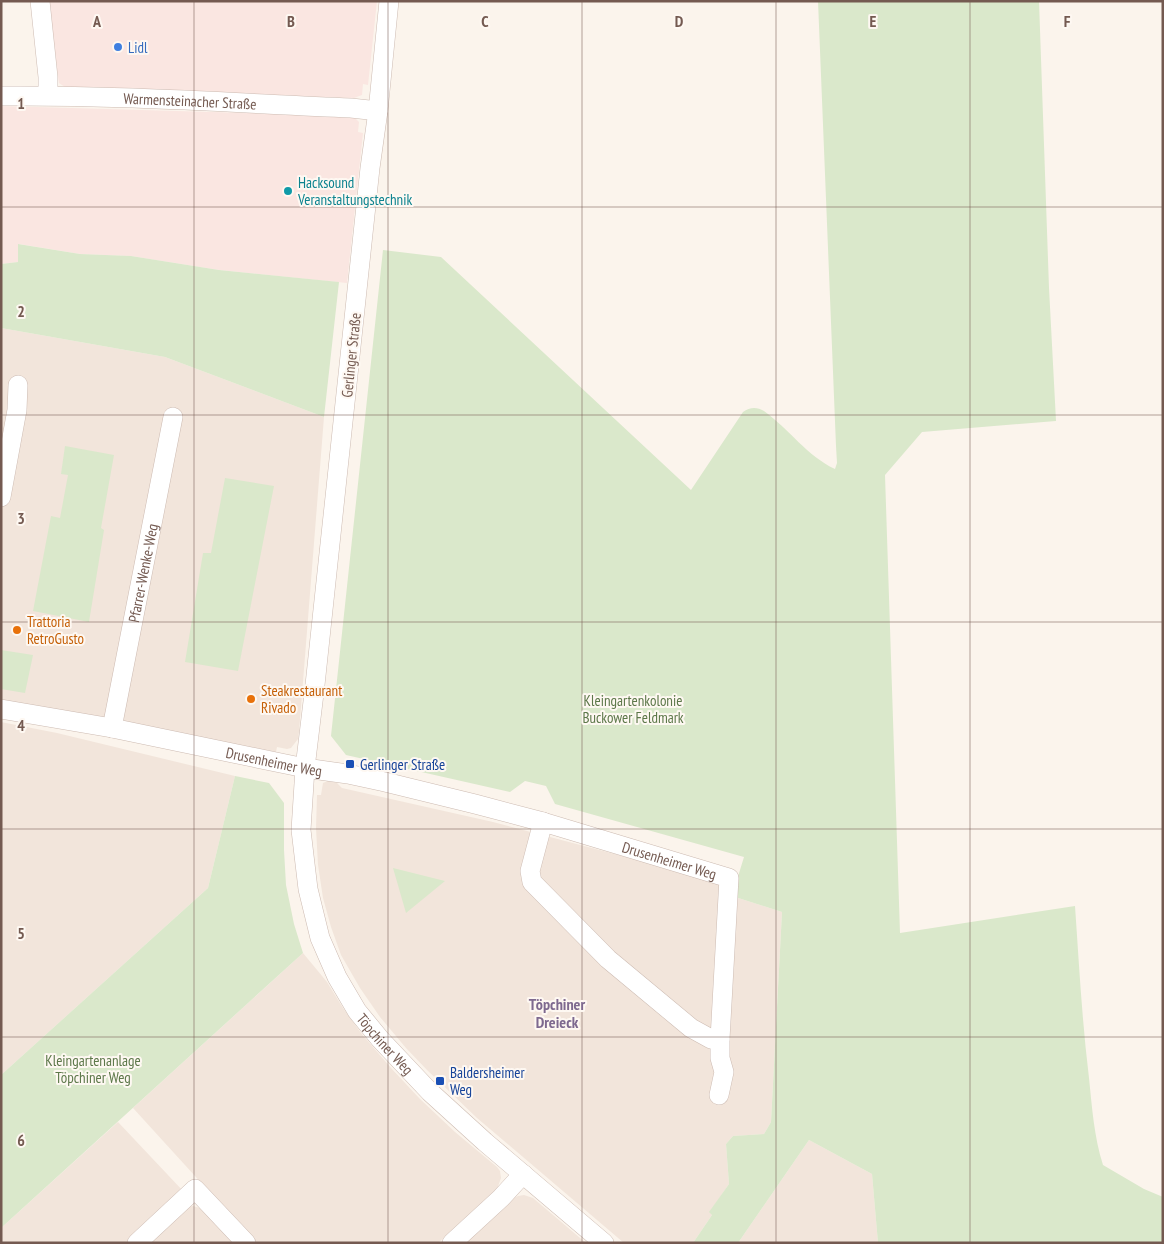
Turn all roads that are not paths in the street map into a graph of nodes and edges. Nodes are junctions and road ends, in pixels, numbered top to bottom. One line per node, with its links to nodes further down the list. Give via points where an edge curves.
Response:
1 (40, 1): 4 (street)
2 (390, 1): 5 (street, Gerlinger Straße)
3 (1, 96): 4 (street, Warmensteinacher Straße)
4 (48, 96): 5 (street, Warmensteinacher Straße)
5 (378, 111): 11 (street, Gerlinger Straße)
6 (18, 385): 8 (street, via 16,419)
7 (172, 417): 10 (street, Pfarrer-Wenke-Weg)
8 (1, 498)
9 (1, 709): 10 (street, Drusenheimer Weg)
10 (112, 728): 11 (street, Drusenheimer Weg)
11 (305, 768): 12 (street, Drusenheimer Weg, via 385,782); 15 (street, Töpchiner Weg, via 301,830 308,889 320,938 337,977 357,1011 402,1064)
12 (543, 822): 13 (street, via 530,871 532,882 608,959 691,1028 711,1039); 13 (street, Drusenheimer Weg, via 729,878)
13 (720, 1039): 14 (street, Drusenheimer Weg, via 724,1072)
14 (719, 1095)
15 (523, 1174): 18 (street); 19 (street, Töpchiner Weg)
16 (137, 1243): 17 (street, via 195,1189)
17 (246, 1243)
18 (452, 1243)
19 (604, 1243)

